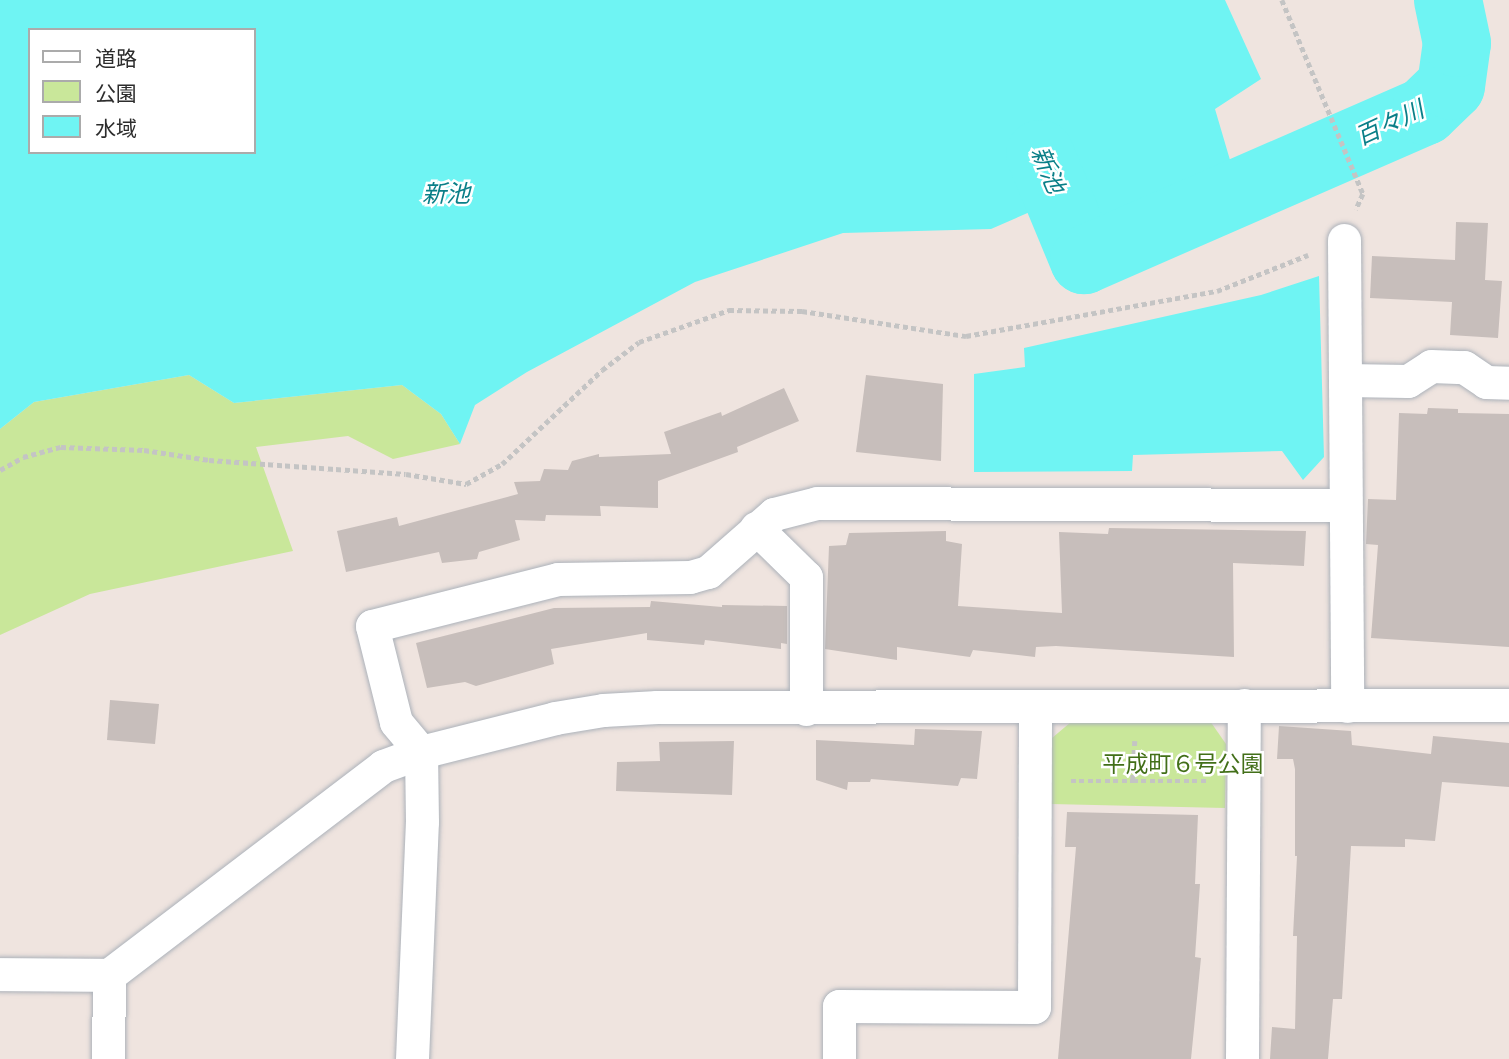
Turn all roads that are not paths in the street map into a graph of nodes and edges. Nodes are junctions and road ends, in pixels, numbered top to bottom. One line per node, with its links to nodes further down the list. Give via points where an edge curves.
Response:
1 (1344, 240): 2 (street)
2 (1345, 380): 3 (street, via 1408,381 1431,366 1464,368 1486,382); 4 (street)
3 (1509, 383)
4 (1345, 505): 5 (street, via 817,503 774,513); 9 (street)
5 (756, 528): 10 (street, via 806,577); 11 (street, via 708,572 690,577 558,579 372,626 397,722)
6 (1244, 705): 8 (street); 9 (street); 17 (street)
7 (1509, 705): 9 (street)
8 (1035, 706): 10 (street); 16 (street, via 1034,1007 839,1006)
9 (1347, 706)
10 (806, 709): 11 (street, via 603,710)
11 (421, 751): 13 (street, via 383,766); 15 (street)
12 (0, 974): 13 (street)
13 (109, 975): 14 (street)
14 (108, 1059)
15 (412, 1059)
16 (839, 1059)
17 (1242, 1059)

